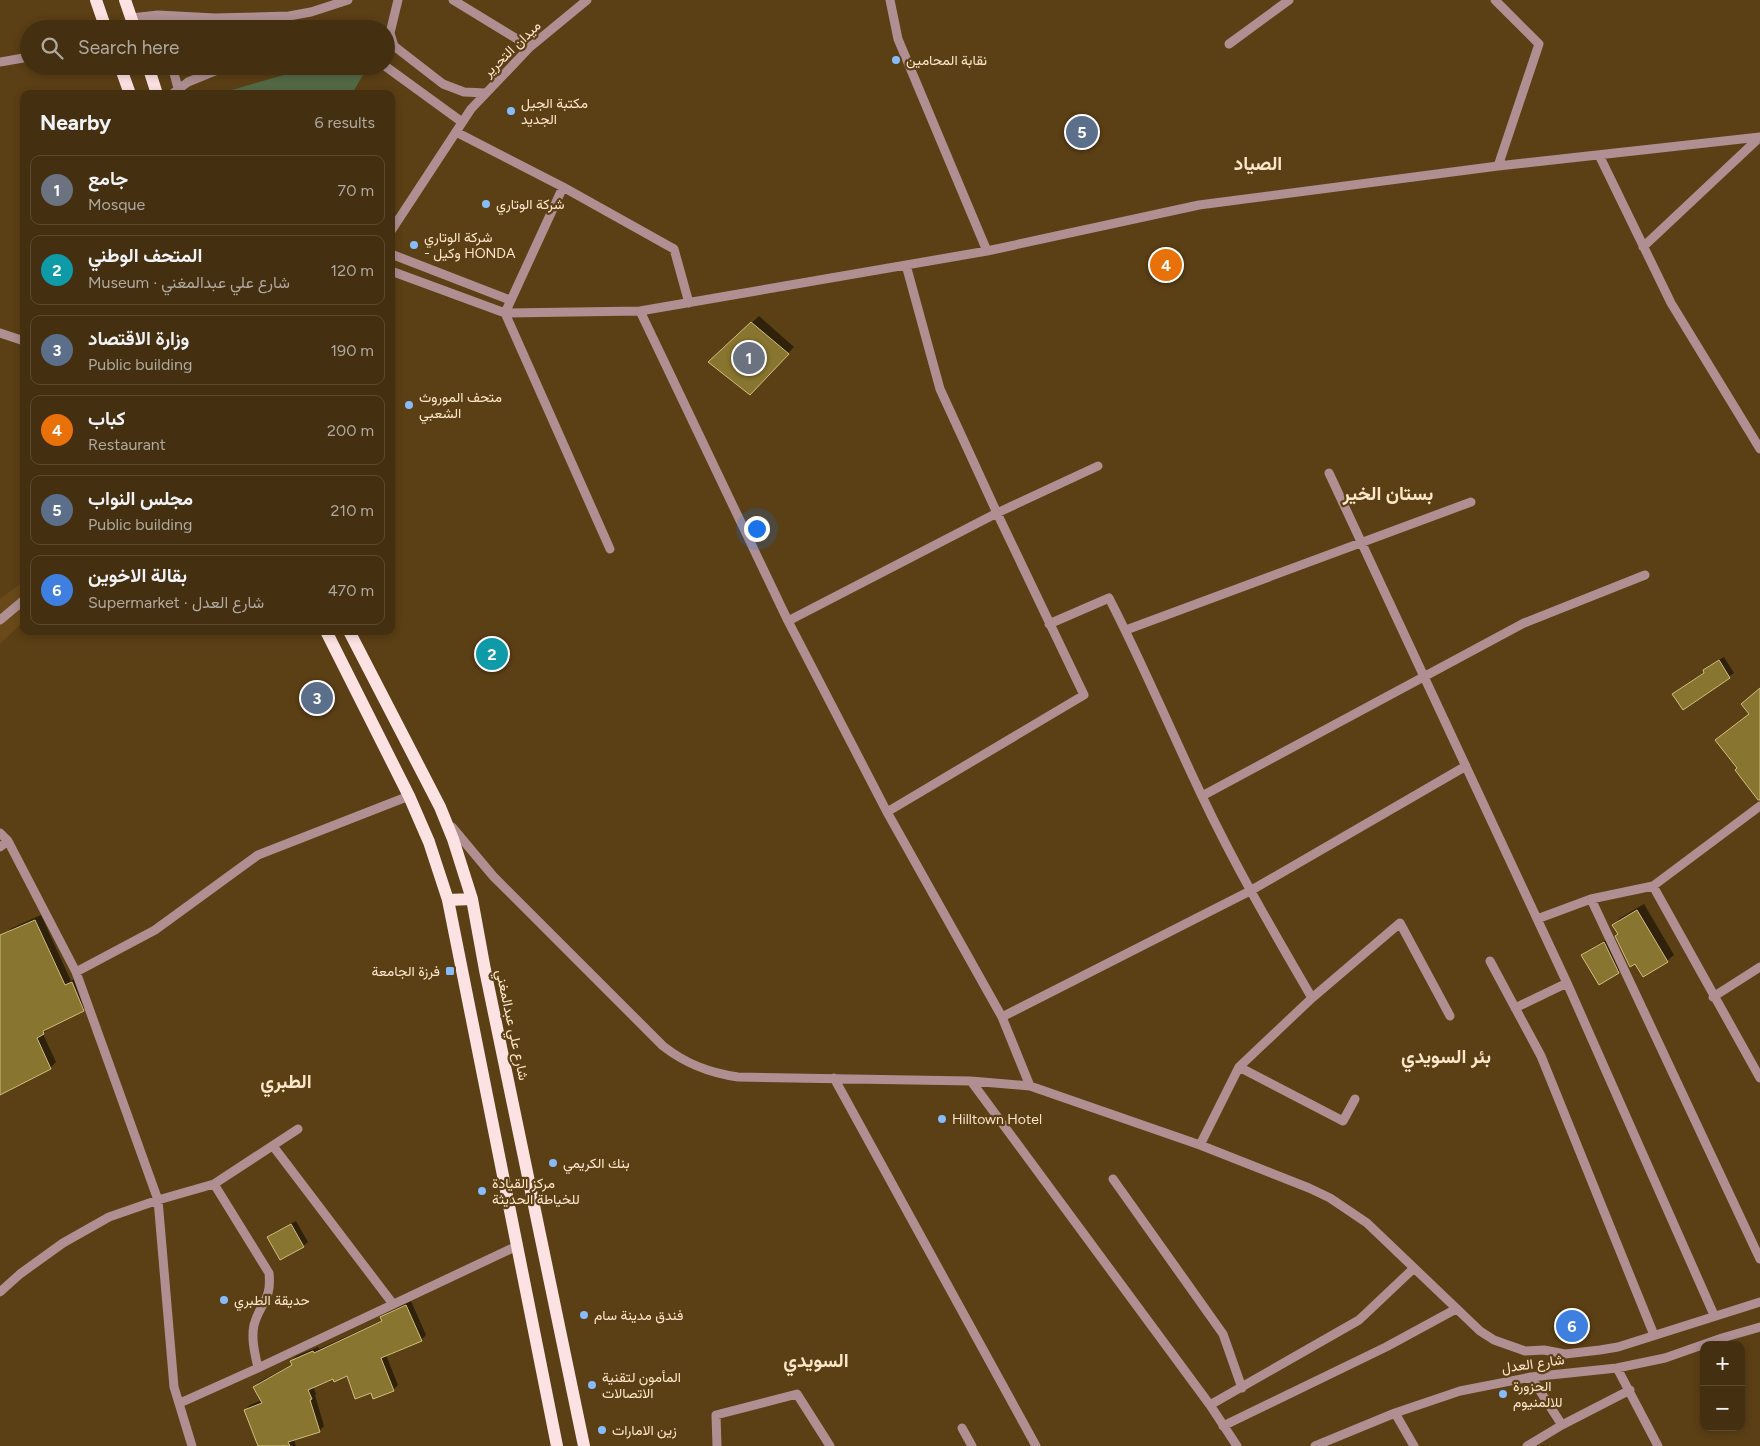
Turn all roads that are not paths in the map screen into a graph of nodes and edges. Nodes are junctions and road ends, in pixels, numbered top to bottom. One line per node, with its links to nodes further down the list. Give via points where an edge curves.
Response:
1 (96, 0): 12 (main road)
2 (125, 0): 13 (main road)
3 (348, 0): 11 (street, via 289,16)
4 (398, 0): 17 (street)
5 (453, 0): 20 (street)
6 (587, 0): 20 (street, ميدان التحرير)
7 (890, 0): 41 (street, via 898,39)
8 (1289, 0): 18 (street)
9 (1495, 0): 37 (street, via 1538,44)
10 (158, 15): 11 (street); 14 (street); 15 (street)
11 (238, 18): 16 (street)
12 (103, 20)
13 (132, 20)
14 (142, 20)
15 (159, 20)
16 (247, 20)
17 (393, 20)
18 (1229, 44)
19 (395, 47): 32 (street, via 443,84 464,92)
20 (530, 47): 32 (street, ميدان التحرير)
21 (20, 58): 22 (street)
22 (0, 62)
23 (395, 73): 33 (street)
24 (123, 75): 28 (main road)
25 (151, 75): 29 (main road)
26 (173, 75): 30 (street)
27 (203, 75): 31 (street)
28 (129, 90)
29 (156, 90)
30 (175, 90)
31 (177, 90)
32 (486, 93): 33 (street, ميدان التحرير)
33 (462, 122): 34 (street, ميدان التحرير)
34 (456, 132): 38 (street); 39 (street, ميدان التحرير)
35 (1760, 137): 36 (street); 40 (street)
36 (1599, 155): 37 (street); 40 (street)
37 (1498, 166): 41 (street, via 1200,205)
38 (563, 187): 45 (street); 46 (street, via 674,250)
39 (395, 225)
40 (1643, 247): 51 (street, via 1671,303)
41 (987, 251): 43 (street)
42 (395, 256): 45 (street)
43 (906, 265): 46 (street); 55 (street, via 940,388)
44 (395, 273): 48 (street)
45 (510, 300): 48 (street)
46 (689, 303): 47 (street)
47 (640, 311): 48 (street); 61 (street)
48 (505, 313): 57 (street)
49 (0, 334): 50 (street)
50 (20, 340)
51 (1760, 449)
52 (1098, 466): 55 (street)
53 (1329, 473): 56 (street)
54 (1471, 502): 56 (street)
55 (996, 513): 61 (street); 62 (street)
56 (1361, 543): 63 (street); 66 (street)
57 (610, 550)
58 (1645, 575): 66 (street, via 1524,623)
59 (20, 603): 60 (street)
60 (0, 620)
61 (788, 620): 71 (street)
62 (1049, 624): 63 (street, via 1109,598); 71 (street, via 1084,696)
63 (1126, 630): 69 (street)
64 (328, 635): 68 (main road)
65 (351, 635): 72 (main road, شارع علي عبدالمغني)
66 (1424, 676): 67 (street); 69 (street)
67 (1466, 766): 77 (street); 81 (street)
68 (409, 796): 80 (main road, via 429,842); 84 (street, via 258,854 155,930)
69 (1202, 796): 77 (street)
70 (1760, 806): 76 (street)
71 (887, 812): 90 (street)
72 (444, 818): 78 (main road, شارع علي عبدالمغني); 92 (street, شارع العدل, via 493,876 674,1054 698,1068 724,1075)
73 (0, 833): 74 (street)
74 (8, 840): 75 (street); 84 (street)
75 (0, 847)
76 (1653, 886): 79 (street); 86 (street)
77 (1250, 891): 87 (street); 90 (street)
78 (472, 898): 80 (main road); 126 (main road, شارع علي عبدالمغني)
79 (1591, 899): 81 (street); 104 (street)
80 (448, 900): 103 (main road)
81 (1538, 919): 85 (street)
82 (1490, 961): 88 (street)
83 (1760, 967): 86 (street)
84 (76, 972): 102 (street)
85 (1567, 983): 88 (street); 110 (street)
86 (1714, 997): 93 (street)
87 (1312, 998): 89 (street, via 1400,923); 91 (street)
88 (1515, 1008): 112 (street, via 1541,1056)
89 (1450, 1016)
90 (1002, 1017): 95 (street)
91 (1239, 1067): 96 (street, via 1342,1121); 98 (street)
92 (834, 1078): 94 (street, شارع العدل); 130 (street)
93 (1760, 1078)
94 (971, 1081): 95 (street, شارع العدل); 119 (street)
95 (1030, 1086): 98 (street, شارع العدل)
96 (1355, 1099)
97 (298, 1129): 99 (street)
98 (1200, 1145): 105 (street, شارع العدل, via 1330,1198 1367,1222)
99 (273, 1146): 101 (street); 108 (street)
100 (1113, 1179): 116 (street, via 1223,1334)
101 (214, 1184): 102 (street); 113 (street, via 269,1273 270,1287 254,1327)
102 (158, 1200): 106 (street, via 109,1217 63,1243); 118 (street, via 174,1387)
103 (517, 1246): 108 (street); 125 (main road)
104 (1760, 1259)
105 (1414, 1268): 109 (street, شارع العدل); 116 (street, via 1359,1320)
106 (0, 1292)
107 (1760, 1302): 110 (street, شارع العدل)
108 (393, 1304): 113 (street)
109 (1456, 1310): 112 (street, شارع العدل, via 1480,1332 1525,1351 1565,1354 1600,1350); 122 (street)
110 (1714, 1315): 112 (street, شارع العدل)
111 (1760, 1327): 114 (street, شارع العدل, via 1665,1358)
112 (1654, 1335)
113 (258, 1368): 118 (street)
114 (1617, 1368): 115 (street, شارع العدل); 117 (street)
115 (1531, 1377): 120 (street, شارع العدل, via 1460,1391); 121 (street)
116 (1242, 1388): 119 (street)
117 (1630, 1390): 121 (street); 135 (street)
118 (180, 1403): 124 (street)
119 (1210, 1405): 122 (street)
120 (1395, 1413): 132 (street, شارع العدل); 133 (street)
121 (1562, 1425): 134 (street)
122 (1222, 1426): 131 (street)
123 (962, 1428): 129 (street)
124 (192, 1446)
125 (556, 1446)
126 (584, 1446)
127 (717, 1446): 128 (street, via 716,1414 797,1394)
128 (830, 1446)
129 (972, 1446)
130 (1036, 1446)
131 (1237, 1446)
132 (1315, 1446)
133 (1414, 1446)
134 (1527, 1446)
135 (1658, 1446)

